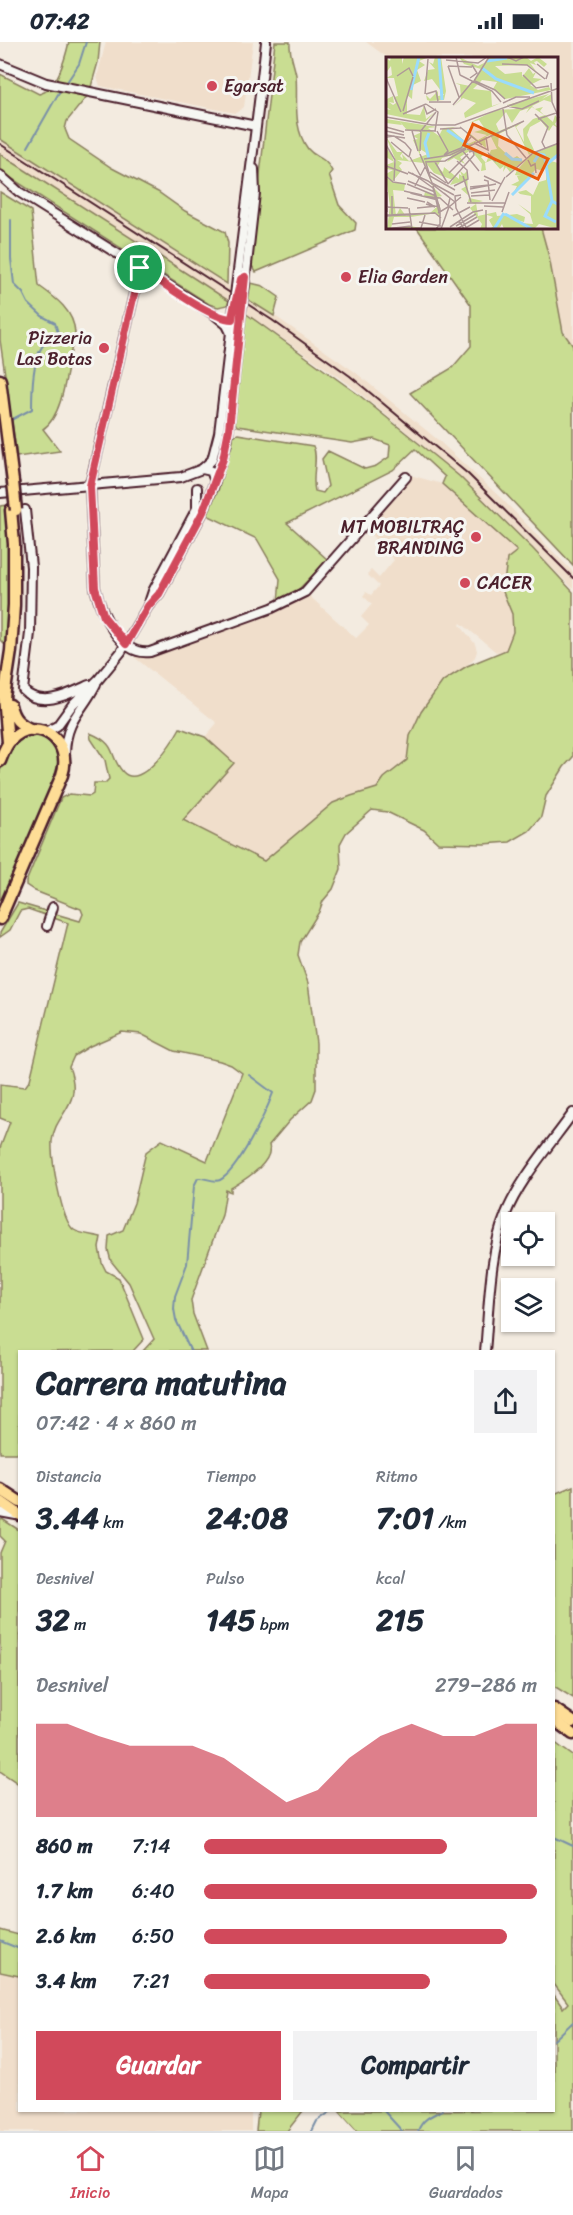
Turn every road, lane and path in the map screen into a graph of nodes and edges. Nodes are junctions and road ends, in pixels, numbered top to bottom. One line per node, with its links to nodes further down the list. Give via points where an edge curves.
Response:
1 (266, 42): 3 (street)
2 (0, 64): 3 (street, via 52,84)
3 (256, 126): 4 (street)
4 (253, 159): 6 (street); 8 (street, via 255,193)
5 (0, 175): 7 (street, via 19,192)
6 (243, 227): 8 (street); 9 (street)
7 (140, 268): 11 (street); 22 (street)
8 (245, 276): 9 (street)
9 (240, 289): 10 (street, bridge)
10 (238, 309): 12 (street); 17 (street)
11 (215, 315): 12 (street); 13 (street)
12 (232, 319): 13 (street)
13 (231, 333): 14 (street)
14 (227, 376): 17 (street); 18 (street)
15 (0, 380): 16 (main road)
16 (3, 423): 25 (main road)
17 (229, 428): 18 (street); 21 (street)
18 (214, 454): 19 (street, via 209,465)
19 (200, 470): 21 (street, via 211,471); 22 (street, via 181,477); 23 (street, via 193,480)
20 (406, 477): 27 (street, via 304,592 150,652 133,650)
21 (213, 484): 23 (street, via 206,491); 26 (street, via 203,512 159,594)
22 (90, 486): 24 (street); 27 (street, via 95,588 104,617)
23 (197, 488): 26 (street, via 197,508)
24 (0, 493)
25 (17, 510): 28 (street, via 31,567 30,633 23,690 28,695 51,699); 29 (main road, via 20,599 9,699 15,719); 31 (main road, via 11,651 4,697)
26 (148, 606): 27 (street)
27 (126, 644): 28 (street)
28 (98, 680): 30 (street, via 57,726); 32 (street, via 68,728)
29 (32, 730): 30 (main road); 31 (main road)
30 (45, 732): 32 (main road, via 59,742)
31 (8, 742): 33 (main road)
32 (64, 756): 35 (main road, via 62,775)
33 (0, 759)
34 (53, 907): 36 (street)
35 (0, 919)
36 (47, 926)
37 (573, 1113): 38 (street, via 521,1186 503,1220)
38 (485, 1350)
39 (0, 1489): 41 (main road)
40 (0, 1501): 43 (main road)
41 (18, 1501)
42 (0, 1512): 44 (street)
43 (18, 1514)
44 (18, 1515)
45 (555, 1709): 47 (main road)
46 (555, 1721): 48 (main road)
47 (573, 1722)
48 (573, 1734)

